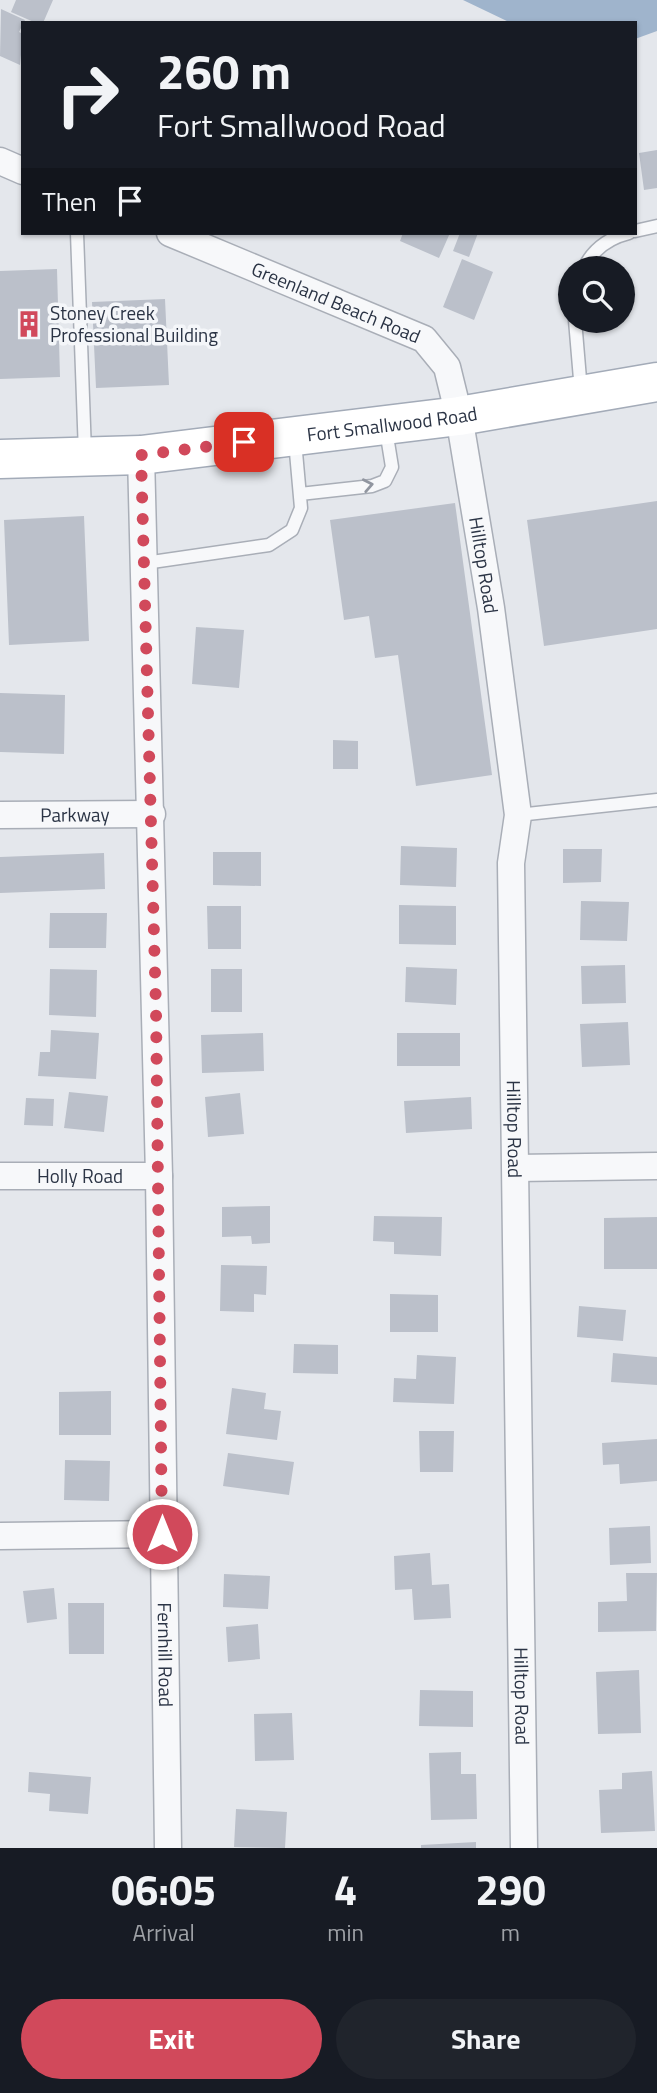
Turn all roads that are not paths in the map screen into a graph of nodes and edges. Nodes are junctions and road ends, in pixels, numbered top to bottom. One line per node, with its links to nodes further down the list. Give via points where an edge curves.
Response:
1 (0, 161): 2 (street)
2 (21, 170)
3 (657, 226): 4 (lane)
4 (637, 231)
5 (77, 235): 16 (lane)
6 (175, 235): 12 (street, Greenland Beach Road, via 424,339 447,367)
7 (621, 235): 8 (lane)
8 (589, 256)
9 (576, 333): 11 (lane)
10 (657, 382): 11 (main road, Fort Smallwood Road)
11 (581, 395): 12 (main road, Fort Smallwood Road)
12 (459, 416): 13 (main road, Fort Smallwood Road); 23 (street, Hilltop Road, via 491,608)
13 (385, 425): 14 (main road, Fort Smallwood Road); 18 (lane, one-way to 13, via 385,481 392,467)
14 (295, 436): 15 (main road, Fort Smallwood Road); 18 (lane)
15 (141, 455): 16 (main road, Fort Smallwood Road); 19 (street, Fernhill Road)
16 (85, 457): 17 (main road, Fort Smallwood Road)
17 (0, 459)
18 (300, 494): 19 (lane, via 301,508 292,530 269,545)
19 (145, 563): 21 (street, Fernhill Road)
20 (657, 800): 23 (lane)
21 (152, 814): 22 (street, Parkway); 27 (street, Fernhill Road)
22 (0, 815)
23 (518, 816): 25 (street, Hilltop Road, via 511,863)
24 (657, 1166): 25 (street)
25 (516, 1168): 31 (street, Hilltop Road)
26 (0, 1176): 27 (street, Holly Road)
27 (159, 1176): 28 (street, Fernhill Road)
28 (162, 1534): 29 (street); 30 (street, Fernhill Road)
29 (0, 1536)
30 (168, 1848)
31 (524, 1848)

